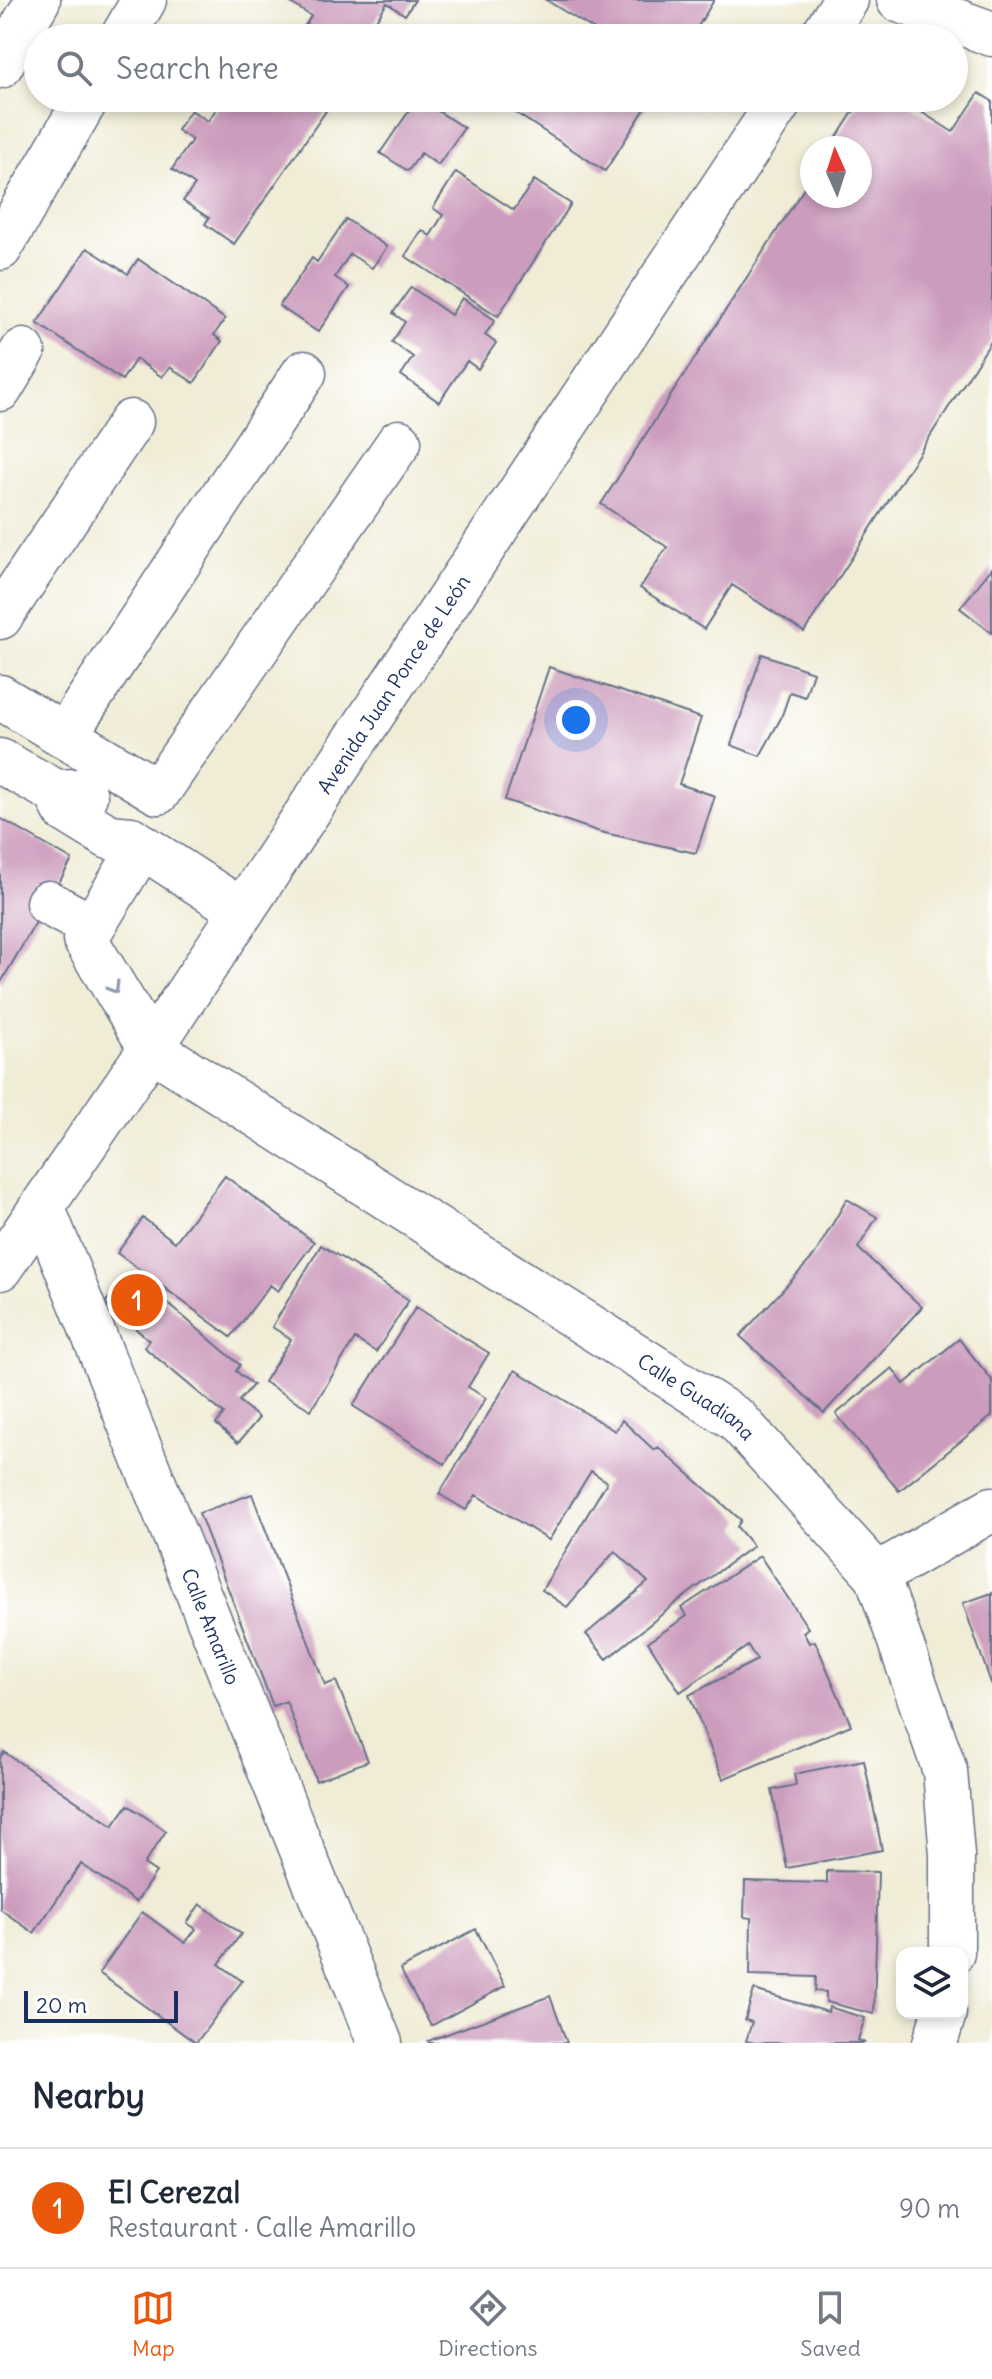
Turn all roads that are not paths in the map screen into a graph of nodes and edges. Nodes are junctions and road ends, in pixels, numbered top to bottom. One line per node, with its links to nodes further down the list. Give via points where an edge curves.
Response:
1 (38, 0): 6 (main road)
2 (144, 0): 7 (main road)
3 (846, 0): 8 (main road)
4 (899, 0): 9 (main road)
5 (24, 24): 12 (main road)
6 (24, 24)
7 (130, 24)
8 (830, 24)
9 (965, 24)
10 (968, 25): 11 (main road)
11 (992, 34)
12 (0, 66)
13 (79, 112): 15 (main road)
14 (773, 112): 27 (main road, Avenida Juan Ponce de León)
15 (0, 248)
16 (23, 351): 18 (main road)
17 (304, 373): 23 (main road)
18 (0, 389)
19 (131, 422): 21 (main road)
20 (399, 442): 23 (main road, via 158,792)
21 (0, 617)
22 (0, 697): 23 (main road)
23 (65, 735)
24 (0, 761): 25 (main road, via 56,792 65,810 109,837)
25 (136, 842): 27 (main road); 28 (main road)
26 (48, 903): 28 (main road)
27 (242, 911): 29 (main road, Avenida Juan Ponce de León)
28 (92, 927): 29 (main road, one-way to 29, via 85,939)
29 (151, 1048): 30 (main road, Avenida Juan Ponce de León); 33 (main road, Calle Guadiana, via 736,1419)
30 (43, 1209): 31 (main road, Avenida Juan Ponce de León); 36 (main road, Calle Amarillo)
31 (0, 1268)
32 (992, 1509): 33 (main road)
33 (877, 1575): 34 (main road, Calle Guadiana, via 945,1771)
34 (952, 1947)
35 (942, 2019): 37 (main road)
36 (380, 2043)
37 (935, 2043)

